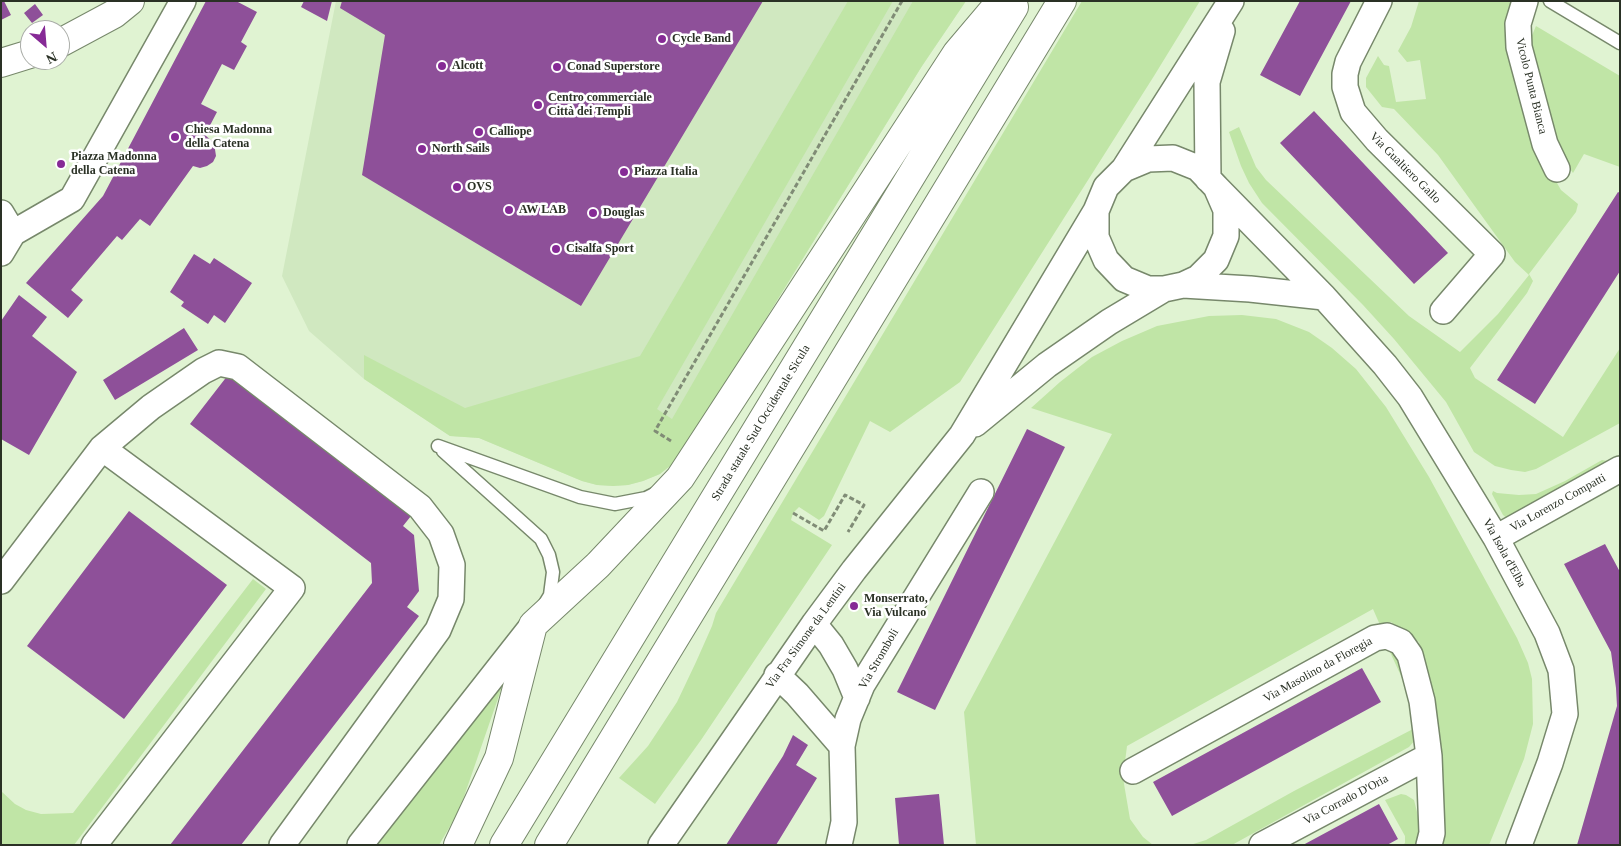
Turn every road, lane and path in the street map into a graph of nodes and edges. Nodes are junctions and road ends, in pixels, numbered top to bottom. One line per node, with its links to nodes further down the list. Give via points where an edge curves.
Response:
1 (130, 1): 11 (main road, via 114,14)
2 (183, 1): 19 (street, via 72,199)
3 (902, 1): 24 (path, via 655,431)
4 (1001, 1): 27 (main road, via 957,53)
5 (1018, 1): 44 (main road, Strada statale Sud Occidentale Sicula)
6 (1062, 1): 45 (main road)
7 (1379, 1): 22 (street, Via Gualtiero Gallo, via 1345,74 1345,87 1353,112 1361,124 1492,254)
8 (1525, 1): 16 (street, Vicolo Punta Bianca, via 1518,24 1519,47 1545,144)
9 (1550, 1): 12 (lane)
10 (1230, 3): 15 (street); 17 (street, via 1207,82)
11 (70, 38)
12 (1620, 43)
13 (20, 57): 14 (main road)
14 (1, 63)
15 (1124, 169): 17 (street, via 1148,159 1174,158 1198,168); 18 (street, via 1106,187)
16 (1557, 169)
17 (1212, 183): 20 (street, via 1226,210 1226,236 1216,260 1198,278); 21 (street, Via Isola d'Elba)
18 (1096, 211): 20 (street, via 1096,237 1106,260 1124,278 1148,288); 23 (street)
19 (5, 233)
20 (1174, 287): 21 (street, via 1250,289); 23 (street, via 1109,322 1047,365)
21 (1324, 297): 31 (street, Via Isola d'Elba, via 1410,397)
22 (1443, 311)
23 (962, 435): 33 (street, Via Fra Simone da Lentini)
24 (672, 442)
25 (102, 448): 32 (street); 40 (street, via 292,588); 41 (street, via 203,371 219,363 238,367 420,507 441,534 452,565 451,599 438,630)
26 (1620, 469): 31 (street, Via Lorenzo Compatti)
27 (680, 478): 34 (main road, via 598,565); 34 (lane, via 646,498 615,504 580,497 438,446 541,539 553,572 550,595)
28 (981, 492): 36 (street, Via Stromboli)
29 (845, 495): 30 (path, via 824,531)
30 (793, 512)
31 (1496, 538): 50 (street, Via Isola d'Elba, via 1547,633 1561,670 1565,714)
32 (1, 581)
33 (814, 624): 35 (street, Via Fra Simone da Lentini); 36 (street, via 845,669)
34 (533, 625): 42 (street); 43 (main road, via 499,758)
35 (777, 675): 37 (street); 46 (street, Via Fra Simone da Lentini)
36 (857, 698): 37 (street, Via Stromboli)
37 (842, 746): 47 (street, Via Stromboli, via 844,822)
38 (1429, 756): 39 (street, Via Masolino da Floregia, via 1422,701 1410,655 1401,642 1387,636 1375,638); 48 (street, Via Corrado D'Oria); 49 (street, Via Masolino da Floregia, via 1432,833)
39 (1133, 771)
40 (94, 845)
41 (282, 845)
42 (360, 845)
43 (458, 845)
44 (504, 845)
45 (549, 845)
46 (661, 845)
47 (839, 845)
48 (1262, 845)
49 (1429, 845)
50 (1519, 845)

